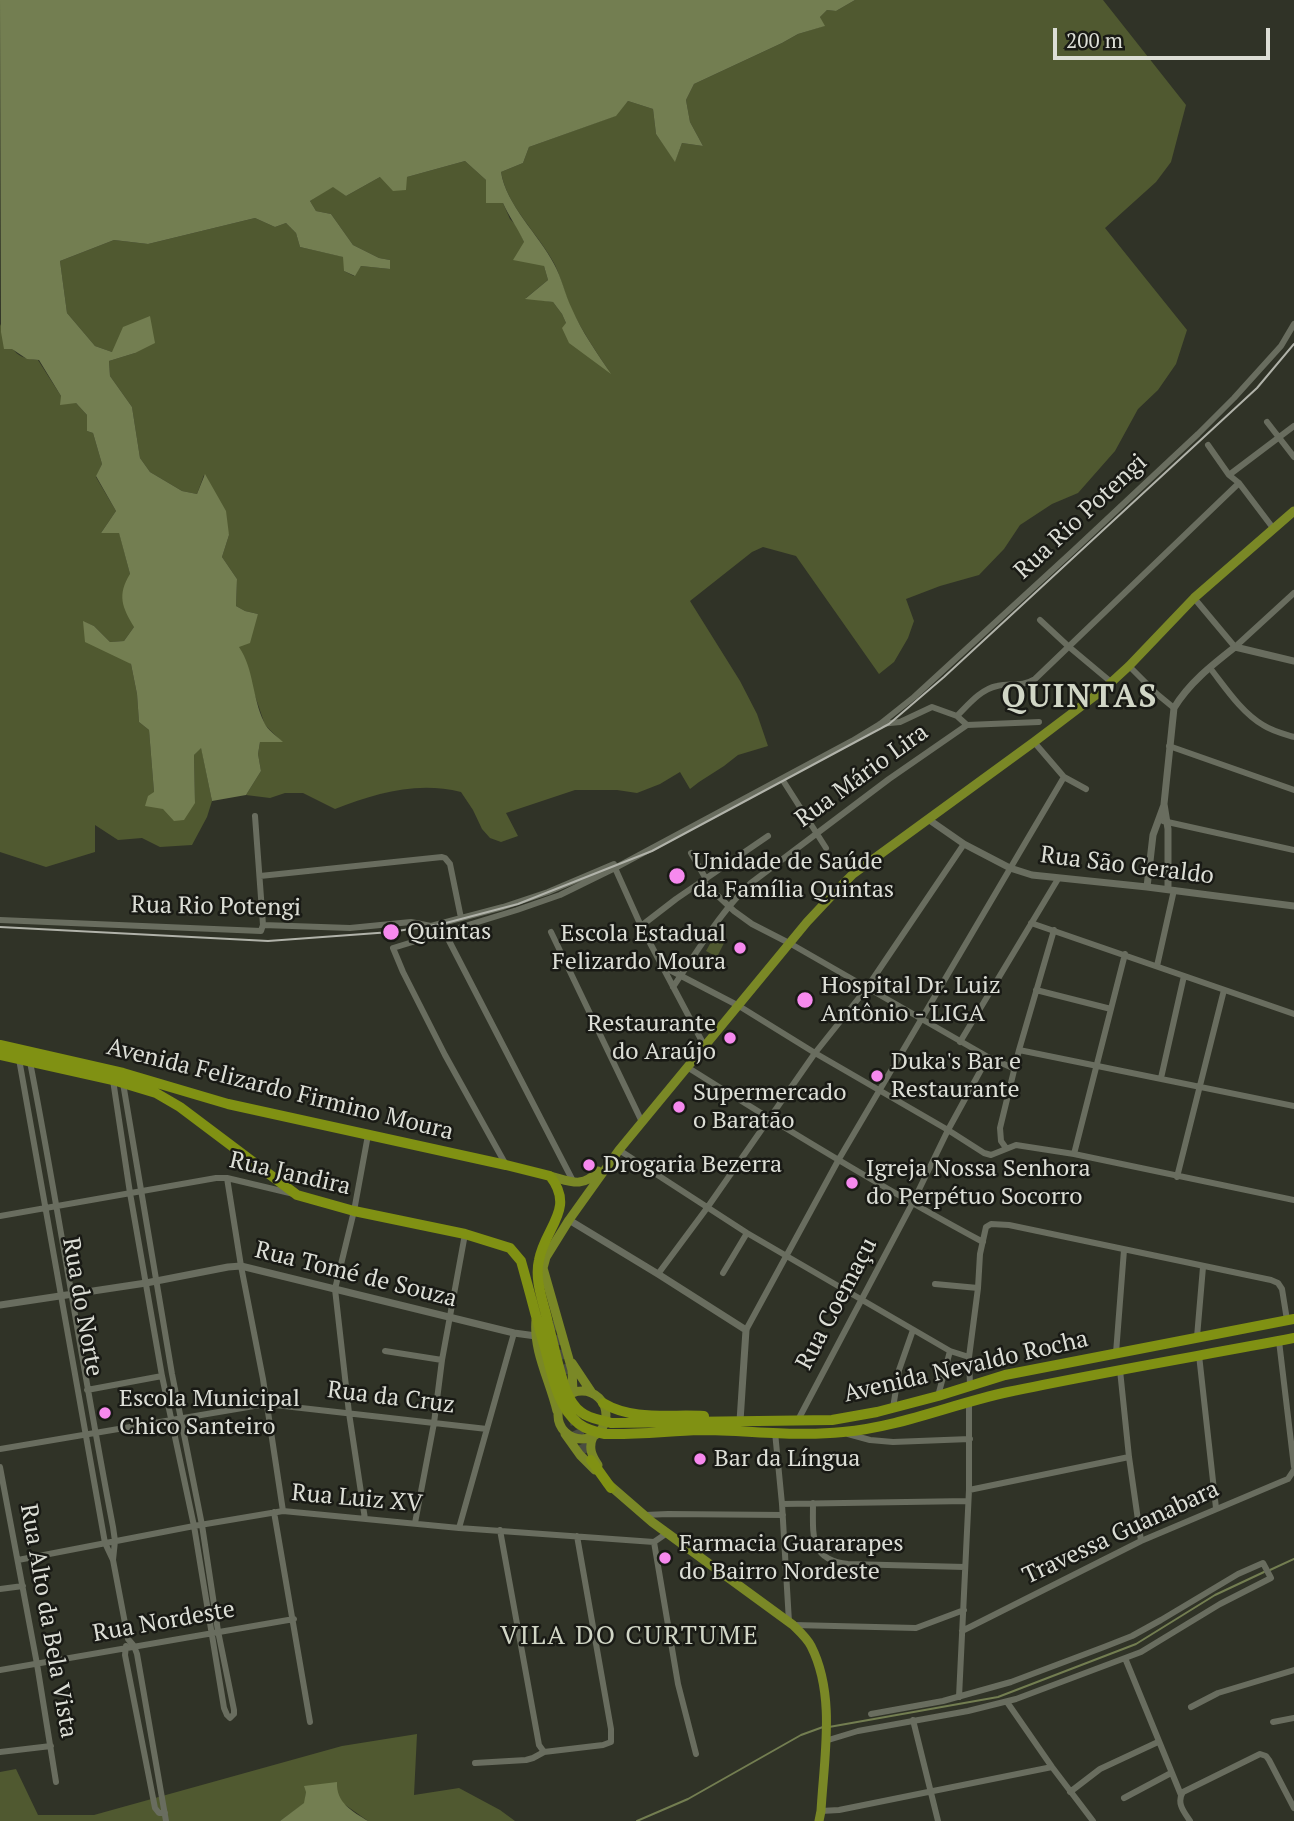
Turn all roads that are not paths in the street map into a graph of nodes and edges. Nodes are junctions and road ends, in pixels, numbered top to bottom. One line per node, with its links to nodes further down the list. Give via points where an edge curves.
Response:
1 (1294, 324): 24 (street, Rua Rio Potengi, via 1280,346 1198,434 924,688)
2 (1267, 422): 4 (street)
3 (1294, 426): 4 (street)
4 (1278, 439): 6 (street); 7 (street)
5 (1208, 445): 7 (street)
6 (1294, 457)
7 (1229, 475): 8 (street)
8 (1239, 483): 10 (street); 14 (street, Rua Mário Lira)
9 (1294, 511): 10 (main road)
10 (1273, 528): 12 (main road)
11 (1293, 595): 15 (street)
12 (1194, 598): 15 (street); 17 (main road)
13 (1040, 620): 14 (street)
14 (1068, 646): 19 (street); 21 (street, Rua Mário Lira, via 1031,682 990,688)
15 (1235, 647): 16 (street); 18 (street)
16 (1294, 661)
17 (1129, 666): 19 (main road); 20 (street)
18 (1210, 668): 20 (street); 25 (street, via 1252,717)
19 (1111, 682): 26 (main road)
20 (1174, 708): 27 (street)
21 (957, 716): 23 (street); 24 (street, via 932,707 900,722)
22 (1039, 722): 23 (street)
23 (967, 725): 37 (street, Rua Mário Lira)
24 (876, 726): 29 (street, Rua Rio Potengi)
25 (1294, 737)
26 (1034, 742): 28 (street); 34 (main road)
27 (1169, 746): 31 (street); 32 (street)
28 (1064, 777): 30 (street); 45 (street)
29 (782, 779): 37 (street); 43 (street, Rua Rio Potengi)
30 (1086, 789)
31 (1294, 790)
32 (1164, 804): 35 (street); 36 (street)
33 (255, 816): 46 (street)
34 (928, 819): 39 (street, Rua São Geraldo); 62 (main road, via 853,874)
35 (1157, 821): 36 (street); 49 (street)
36 (1168, 822): 41 (street); 50 (street)
37 (816, 833): 40 (street); 51 (street, Rua Mário Lira, via 762,873)
38 (768, 836): 48 (street)
39 (964, 844): 45 (street, Rua São Geraldo); 69 (street)
40 (826, 848)
41 (1294, 850)
42 (691, 853): 48 (street)
43 (632, 859): 44 (street, Rua Rio Potengi); 53 (street, Rua Rio Potengi, via 548,892)
44 (615, 868): 58 (street); 61 (street, Rua Rio Potengi, via 560,895)
45 (1010, 868): 47 (street, Rua São Geraldo); 75 (street)
46 (260, 876): 53 (street, via 442,857 450,864); 56 (street)
47 (1058, 879): 49 (street, Rua São Geraldo); 55 (street)
48 (704, 880): 51 (street); 58 (street)
49 (1147, 887): 50 (street, Rua São Geraldo)
50 (1171, 890): 52 (street, Rua São Geraldo); 65 (street)
51 (728, 906): 62 (street); 67 (street, Rua Mário Lira)
52 (1294, 906)
53 (461, 918): 57 (street, Rua Rio Potengi)
54 (0, 920): 56 (street, Rua Rio Potengi, via 260,930)
55 (1031, 923): 59 (street); 76 (street)
56 (263, 925): 57 (street, Rua Rio Potengi, via 350,928 408,922)
57 (431, 926): 61 (street, Rua Rio Potengi)
58 (642, 926): 64 (street)
59 (1054, 930): 63 (street); 70 (street)
60 (551, 932): 94 (street)
61 (445, 933): 101 (street, Rua Rio Potengi, via 393,948); 105 (street)
62 (790, 944): 69 (street); 72 (main road)
63 (1125, 954): 65 (street); 73 (street)
64 (662, 966): 67 (street); 68 (street)
65 (1157, 966): 66 (street)
66 (1184, 976): 71 (street); 88 (street)
67 (680, 977): 68 (street, Rua Mário Lira); 72 (street)
68 (673, 987): 78 (street)
69 (866, 989): 75 (street); 80 (street)
70 (1036, 990): 73 (street); 79 (street)
71 (1224, 990): 74 (street); 90 (street)
72 (739, 1006): 78 (main road); 80 (street)
73 (1111, 1009): 86 (street)
74 (1294, 1014)
75 (921, 1020): 76 (street); 91 (street)
76 (960, 1042): 82 (street)
77 (0, 1045): 96 (highway, Avenida Felizardo Firmino Moura)
78 (705, 1047): 85 (main road)
79 (1019, 1050): 86 (street); 87 (street)
80 (814, 1053): 91 (street); 93 (street)
81 (0, 1055): 83 (highway, Avenida Felizardo Firmino Moura)
82 (988, 1057): 87 (street); 95 (street, Rua Coemaçu)
83 (19, 1059): 84 (highway, Avenida Felizardo Firmino Moura); 112 (street, Rua do Norte)
84 (30, 1062): 89 (highway, Avenida Felizardo Firmino Moura); 111 (street, Rua do Norte)
85 (687, 1067): 93 (street); 94 (main road)
86 (1096, 1067): 88 (street); 99 (street)
87 (1015, 1069): 97 (street, via 1000,1128)
88 (1161, 1078): 90 (street)
89 (118, 1082): 106 (street); 107 (street); 108 (highway, Avenida Felizardo Firmino Moura, via 168,1099)
90 (1200, 1088): 92 (street); 103 (street)
91 (879, 1090): 95 (street); 100 (street)
92 (1294, 1107)
93 (768, 1118): 100 (street); 113 (street)
94 (642, 1122): 98 (main road)
95 (948, 1130): 97 (street, via 984,1153); 110 (street, Rua Coemaçu)
96 (368, 1135): 101 (highway, Avenida Felizardo Firmino Moura); 114 (street)
97 (1006, 1148): 99 (street, via 1016,1145)
98 (619, 1150): 105 (main road, via 592,1177); 113 (street); 116 (main road)
99 (1074, 1154): 103 (street)
100 (839, 1159): 110 (street); 121 (street)
101 (506, 1165): 102 (highway, Avenida Felizardo Firmino Moura)
102 (550, 1176): 105 (main road); 124 (highway, via 561,1193 561,1203)
103 (1177, 1177): 109 (street)
104 (227, 1178): 106 (street, Rua Jandira); 108 (street, Rua Jandira); 122 (street)
105 (573, 1181)
106 (141, 1191): 107 (street, Rua Jandira); 127 (street)
107 (130, 1193): 111 (street, Rua Jandira); 128 (street)
108 (297, 1195): 114 (highway, Rua Jandira)
109 (1294, 1200)
110 (912, 1203): 119 (street); 134 (street, Rua Coemaçu)
111 (55, 1206): 112 (street, Rua Jandira); 132 (street, Rua do Norte)
112 (44, 1208): 115 (street, Rua Jandira); 133 (street, Rua do Norte)
113 (707, 1208): 117 (street); 126 (street)
114 (354, 1210): 118 (highway, Rua Jandira); 131 (street)
115 (0, 1216)
116 (569, 1220): 126 (street); 150 (main road, via 544,1268)
117 (747, 1233): 121 (street); 125 (street)
118 (465, 1234): 136 (street); 144 (highway, Rua Jandira, via 510,1248 521,1261)
119 (983, 1242): 120 (street, via 986,1227 1009,1225); 130 (street)
120 (1124, 1250): 123 (street); 147 (street)
121 (786, 1255): 134 (street); 139 (street)
122 (241, 1266): 127 (street, Rua Tomé de Souza); 131 (street, Rua Tomé de Souza); 161 (street)
123 (1203, 1267): 137 (street, via 1278,1283); 142 (street)
124 (538, 1270): 138 (highway); 144 (highway)
125 (723, 1273)
126 (658, 1274): 139 (street)
127 (156, 1280): 128 (street, Rua Tomé de Souza); 165 (street)
128 (146, 1283): 132 (street, Rua Tomé de Souza); 153 (street)
129 (934, 1283): 130 (street)
130 (978, 1288): 149 (street)
131 (335, 1289): 136 (street, Rua Tomé de Souza); 164 (street)
132 (71, 1295): 133 (street, Rua Tomé de Souza); 155 (street, Rua do Norte)
133 (61, 1297): 135 (street, Rua Tomé de Souza); 176 (street, Rua do Norte)
134 (862, 1300): 140 (street); 167 (street, Rua Coemaçu)
135 (0, 1305)
136 (450, 1317): 141 (street, Rua Tomé de Souza); 151 (street)
137 (1291, 1320): 142 (highway, Avenida Nevaldo Rocha)
138 (552, 1321)
139 (746, 1330): 169 (street)
140 (913, 1330): 146 (street); 162 (street, via 899,1370)
141 (514, 1333): 144 (street, Rua Tomé de Souza); 171 (street)
142 (1197, 1337): 147 (highway, Avenida Nevaldo Rocha)
143 (1287, 1339): 148 (highway, Avenida Nevaldo Rocha); 184 (street)
144 (544, 1341): 163 (main road); 168 (highway, via 571,1401 582,1413 611,1423); 173 (highway, Avenida Nevaldo Rocha, via 562,1403 591,1431)
145 (385, 1351): 151 (street)
146 (950, 1351): 149 (street); 158 (street)
147 (1116, 1353): 154 (highway, Avenida Nevaldo Rocha)
148 (1199, 1354): 152 (highway, Avenida Nevaldo Rocha); 190 (street)
149 (969, 1357): 154 (street)
150 (569, 1358): 156 (main road); 157 (main road)
151 (442, 1360): 170 (street)
152 (1120, 1370): 159 (highway, Avenida Nevaldo Rocha); 181 (street)
153 (162, 1376): 155 (street); 166 (street)
154 (971, 1385): 158 (highway, Avenida Nevaldo Rocha)
155 (87, 1390): 172 (street, Rua do Norte)
156 (573, 1392): 157 (main road); 163 (main road)
157 (592, 1393): 160 (main road)
158 (938, 1396): 162 (highway, Avenida Nevaldo Rocha)
159 (970, 1401): 175 (highway, Avenida Nevaldo Rocha, via 891,1424); 179 (street)
160 (603, 1403): 168 (highway, via 638,1415 707,1416); 178 (main road, via 604,1424)
161 (266, 1404): 164 (street, Rua da Cruz); 165 (street, Rua da Cruz); 191 (street)
162 (893, 1408): 167 (highway, Avenida Nevaldo Rocha, via 832,1420)
163 (557, 1411): 177 (main road)
164 (349, 1413): 170 (street, Rua da Cruz); 197 (street)
165 (181, 1418): 166 (street, Rua da Cruz); 199 (street)
166 (171, 1420): 172 (street, Rua da Cruz); 200 (street)
167 (798, 1420): 169 (highway, Avenida Nevaldo Rocha)
168 (729, 1421): 169 (highway, Avenida Nevaldo Rocha)
169 (740, 1421)
170 (433, 1423): 171 (street, Rua da Cruz); 198 (street)
171 (487, 1429): 201 (street)
172 (95, 1432): 176 (street, Rua da Cruz); 205 (street, Rua do Norte)
173 (756, 1432): 174 (highway, Avenida Nevaldo Rocha); 178 (highway, via 727,1438)
174 (775, 1432): 175 (highway, Avenida Nevaldo Rocha); 189 (street)
175 (843, 1432): 179 (street, Avenida Nevaldo Rocha, via 893,1442)
176 (86, 1434): 180 (street, Rua da Cruz); 208 (street, Rua do Norte)
177 (565, 1434): 178 (main road, via 583,1440); 185 (main road)
178 (594, 1436): 185 (main road, via 591,1451)
179 (970, 1439): 186 (street)
180 (0, 1449)
181 (1129, 1457): 186 (street); 206 (street)
182 (591, 1460): 185 (highway)
183 (0, 1467): 193 (street, Rua Alto da Bela Vista)
184 (1294, 1469): 190 (street, Travessa Guanabara, via 1283,1482)
185 (611, 1488): 196 (main road)
186 (969, 1490): 187 (street)
187 (968, 1501): 188 (street); 211 (street)
188 (813, 1503): 189 (street); 211 (street, via 816,1546 829,1559 848,1564)
189 (782, 1504): 195 (street)
190 (1216, 1508): 206 (street, Travessa Guanabara)
191 (284, 1511): 192 (street, Rua Luiz XV); 197 (street, Rua Luiz XV)
192 (274, 1512): 199 (street, Rua Luiz XV); 215 (street)
193 (8, 1513): 194 (street); 209 (street, Rua Alto da Bela Vista)
194 (0, 1514)
195 (783, 1515): 196 (street); 216 (street)
196 (644, 1516): 203 (main road)
197 (365, 1519): 198 (street, Rua Luiz XV)
198 (415, 1523): 201 (street, Rua Luiz XV)
199 (202, 1525): 200 (street, Rua Luiz XV); 218 (street)
200 (194, 1526): 205 (street, Rua Luiz XV); 218 (street)
201 (459, 1528): 202 (street, Rua Luiz XV)
202 (500, 1530): 204 (street, Rua Luiz XV); 238 (street, via 539,1745)
203 (667, 1533): 207 (street); 216 (main road)
204 (577, 1536): 207 (street, Rua Luiz XV); 238 (street, via 611,1742)
205 (115, 1541): 208 (street, Rua Luiz XV); 210 (street, Rua do Norte)
206 (1141, 1541): 217 (street, Travessa Guanabara)
207 (654, 1542): 239 (street, via 678,1684)
208 (105, 1543): 209 (street, Rua Luiz XV); 210 (street, Rua do Norte)
209 (18, 1560): 212 (street, Rua Alto da Bela Vista)
210 (113, 1560): 219 (street, Rua do Norte)
211 (965, 1567): 214 (street)
212 (23, 1586): 213 (street); 223 (street, Rua Alto da Bela Vista)
213 (0, 1589)
214 (964, 1610): 216 (street, via 916,1628); 217 (street)
215 (294, 1619): 218 (street, Rua Nordeste); 232 (street)
216 (791, 1623): 234 (main road, via 810,1643 822,1673)
217 (962, 1631): 226 (street)
218 (215, 1632): 218 (street, via 224,1708 230,1717 234,1714); 220 (street, Rua Nordeste)
219 (128, 1639): 220 (street, Rua do Norte); 221 (street, Rua do Norte)
220 (134, 1646): 221 (street, Rua Nordeste); 250 (street, Rua do Norte)
221 (125, 1648): 223 (street, Rua Nordeste); 250 (street, Rua do Norte, via 155,1806)
222 (1125, 1658): 226 (street, via 1271,1578 1264,1564 1238,1574 1132,1636 1011,1684); 227 (street); 235 (street)
223 (37, 1664): 224 (street, Rua Nordeste); 236 (street, Rua Alto da Bela Vista)
224 (0, 1670)
225 (1294, 1670): 228 (street, via 1218,1693)
226 (959, 1697): 229 (street)
227 (1007, 1702): 231 (street); 241 (street)
228 (1191, 1707)
229 (871, 1714)
230 (1294, 1718): 233 (street)
231 (913, 1720): 234 (street); 244 (street)
232 (310, 1722)
233 (1273, 1723)
234 (825, 1740): 249 (main road)
235 (1158, 1742): 242 (street); 245 (street, via 1100,1769)
236 (51, 1746): 237 (street); 243 (street, Rua Alto da Bela Vista)
237 (0, 1752)
238 (547, 1752): 240 (street, via 526,1760)
239 (696, 1754)
240 (475, 1763)
241 (1052, 1767): 244 (street); 245 (street)
242 (1171, 1773): 246 (street); 247 (street)
243 (56, 1782)
244 (931, 1791): 249 (street); 251 (street)
245 (1070, 1791): 252 (street)
246 (1180, 1797): 248 (street, via 1262,1754); 253 (street)
247 (1124, 1798)
248 (1294, 1808)
249 (820, 1816)
250 (165, 1817)
251 (938, 1821)
252 (1093, 1821)
253 (1190, 1821)

